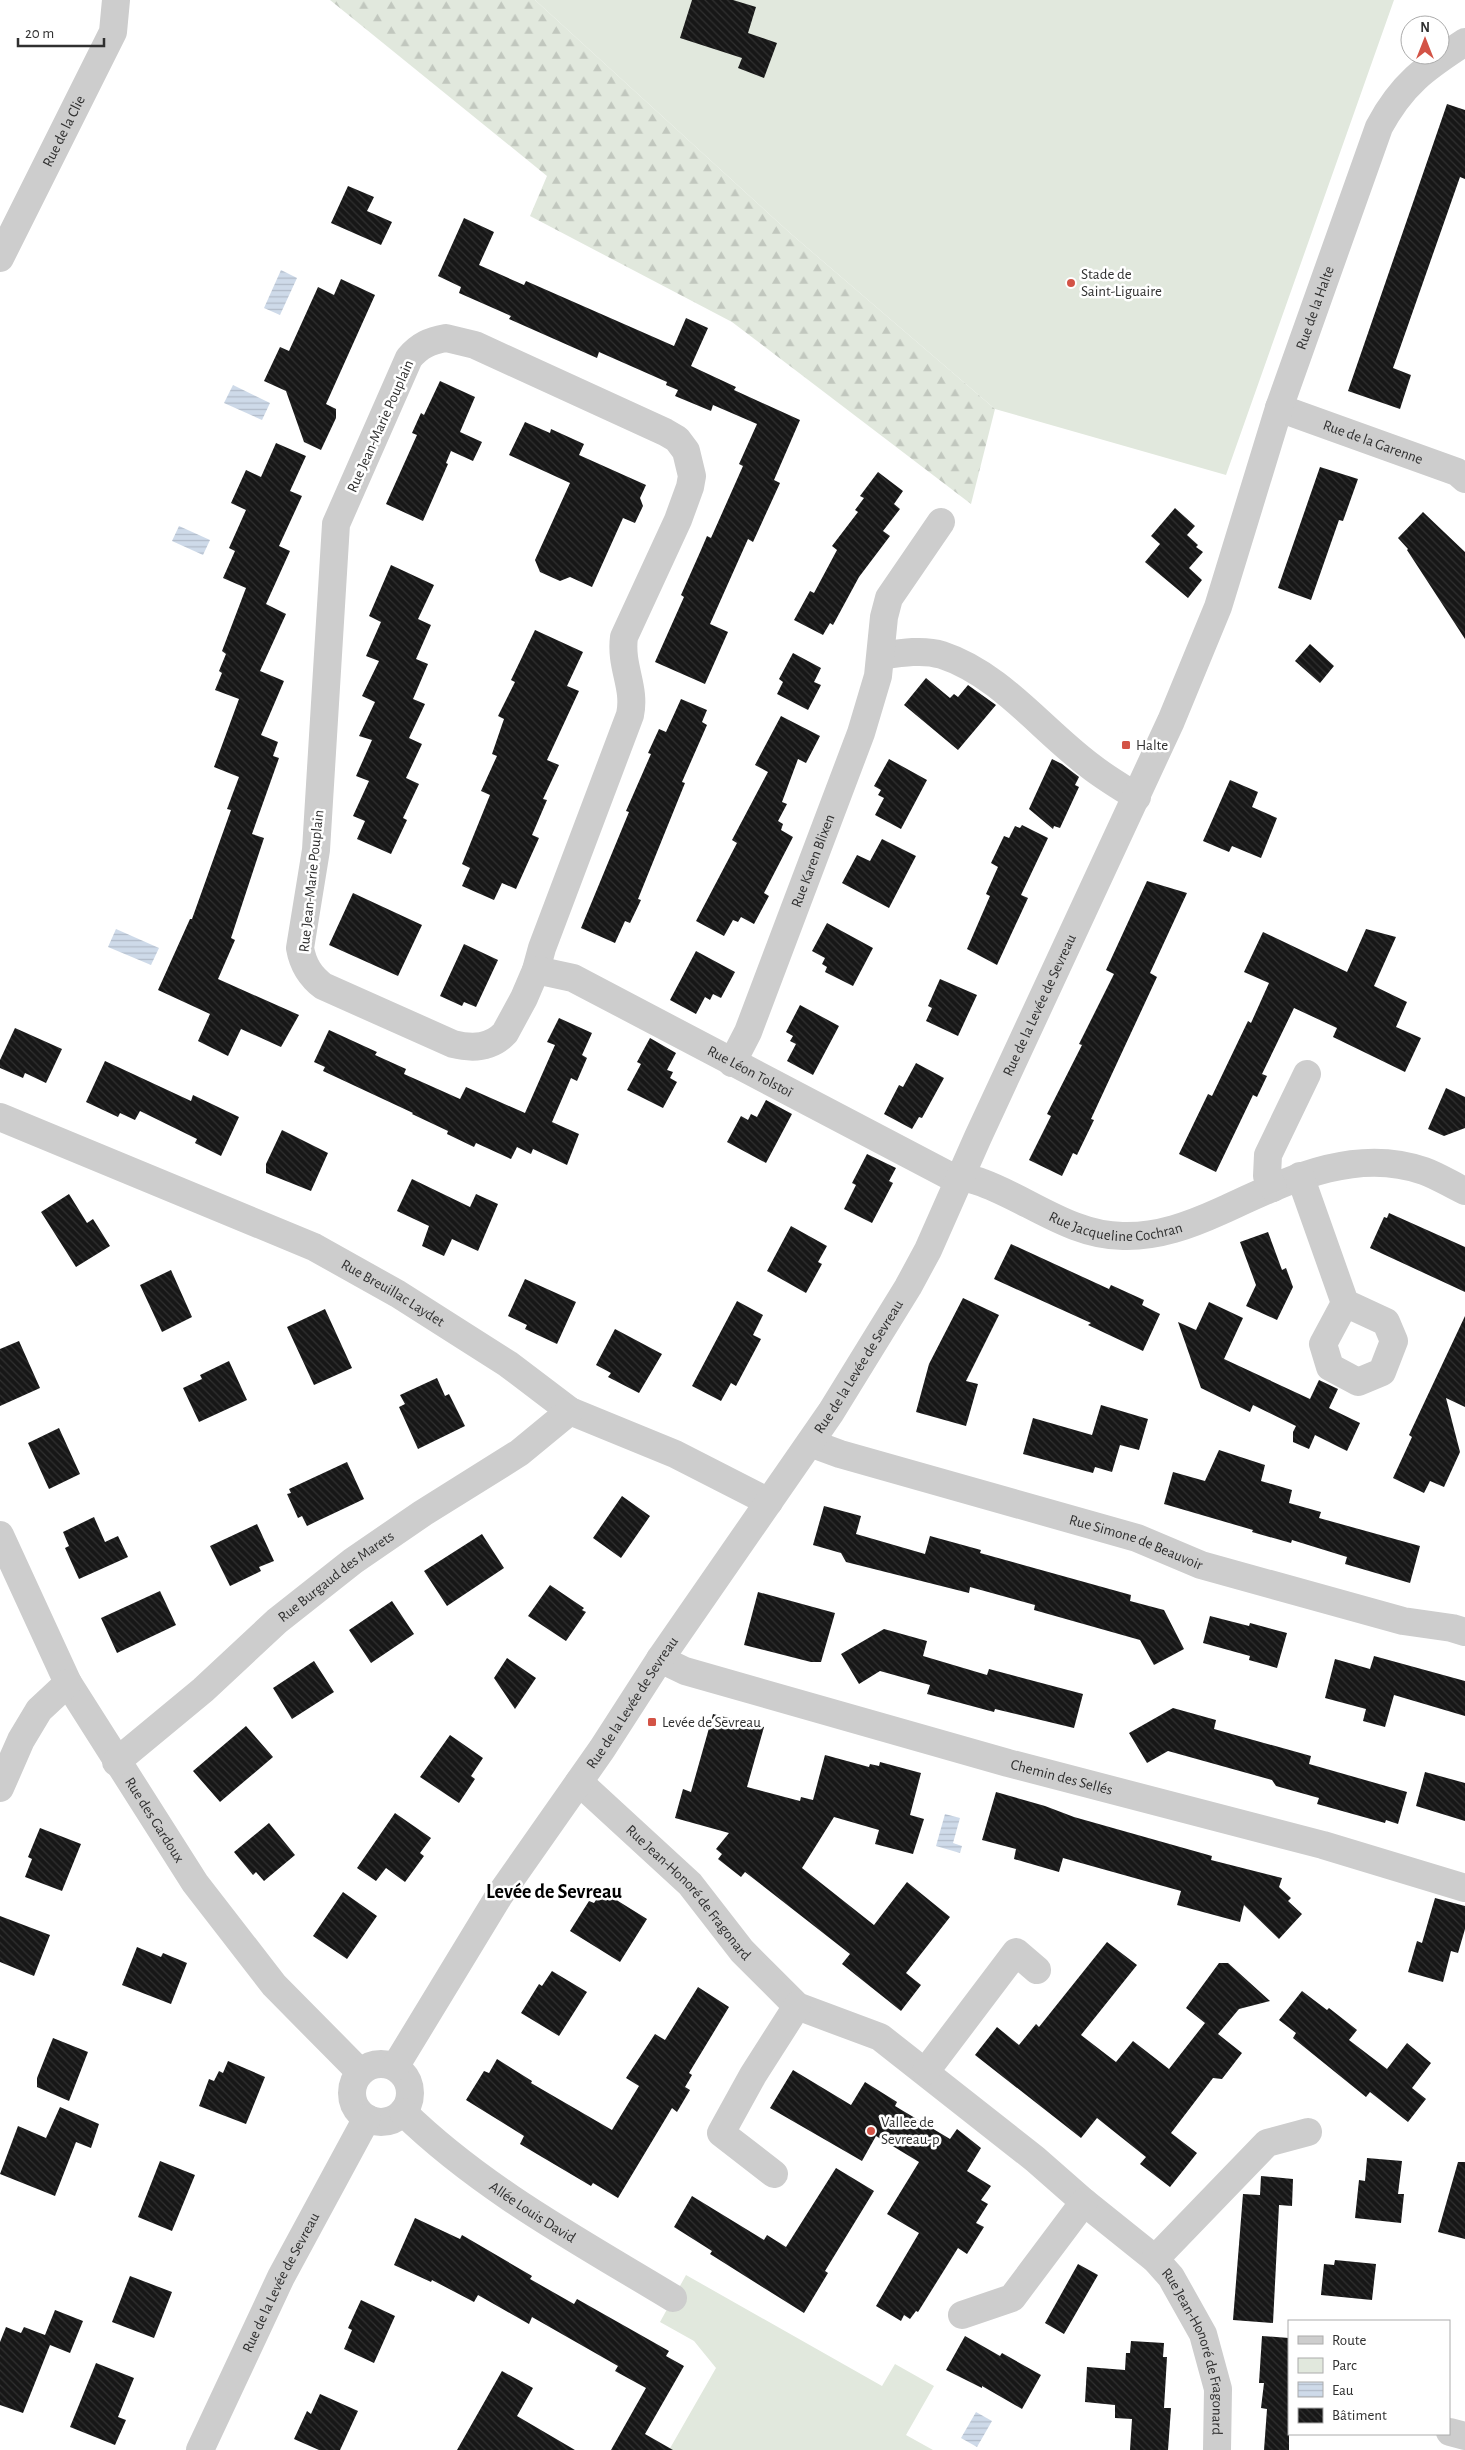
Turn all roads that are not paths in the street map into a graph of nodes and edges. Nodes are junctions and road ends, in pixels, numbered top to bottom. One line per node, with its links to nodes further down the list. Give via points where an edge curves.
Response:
1 (116, 0): 3 (street, Rue de la Clie, via 113,32)
2 (1465, 42): 4 (street, Rue de la Halte, via 1410,80 1392,102 1379,127)
3 (0, 258)
4 (1279, 408): 5 (street, Rue de la Garenne, via 1457,472); 7 (street, Rue de la Halte)
5 (1465, 479)
6 (941, 522): 8 (street, Rue Karen Blixen, via 888,598)
7 (1218, 607): 9 (street, Rue de la Levée de Sevreau)
8 (881, 656): 9 (street, via 906,652 940,654 964,664 990,681 1089,766); 11 (street, Rue Karen Blixen, via 861,733 748,1032)
9 (1137, 797): 15 (street, Rue de la Levée de Sevreau)
10 (536, 970): 10 (street, Rue Jean-Marie Pouplain, via 633,704 622,652 624,637 678,520 692,476 686,451 665,432 475,345 446,338 418,347 410,358 336,524 316,850 300,948 308,971 323,986 464,1047 486,1046 506,1033); 11 (street, Rue Léon Tolstoï, via 573,978)
11 (732, 1063): 15 (street, Rue Léon Tolstoï, via 946,1174)
12 (1308, 1074): 16 (street, via 1268,1155 1267,1176)
13 (0, 1117): 19 (street, Rue Breuillac Laydet, via 314,1247 398,1294 508,1364)
14 (1300, 1176): 16 (street, Rue Jacqueline Cochran); 17 (street, Rue Jacqueline Cochran, via 1349,1164 1379,1163 1424,1171); 18 (street)
15 (960, 1177): 16 (street, Rue Jacqueline Cochran, via 982,1182 1078,1227 1102,1235 1122,1236 1143,1236 1182,1227); 20 (street, Rue de la Levée de Sevreau, via 908,1287)
16 (1273, 1188)
17 (1465, 1191)
18 (1345, 1303)
19 (570, 1412): 21 (street, Rue Breuillac Laydet, via 675,1454); 26 (street, Rue Burgaud des Marets, via 519,1453 353,1561 277,1621 203,1690)
20 (810, 1443): 21 (street, Rue de la Levée de Sevreau); 23 (street, Rue Simone de Beauvoir, via 1137,1538 1201,1565 1403,1620)
21 (769, 1502): 24 (street, Rue de la Levée de Sevreau)
22 (0, 1535): 25 (street, Rue des Gardoux)
23 (1465, 1632)
24 (660, 1659): 27 (street, Rue de la Levée de Sevreau); 29 (street, Chemin des Sellés, via 685,1671 1008,1763 1323,1846)
25 (68, 1683): 26 (street, Rue des Gardoux); 28 (street, via 39,1710 21,1740)
26 (116, 1762): 34 (street, Rue des Gardoux, via 196,1883 274,1985)
27 (578, 1782): 31 (street, Rue Jean-Honoré de Fragonard, via 690,1884 742,1951); 32 (street, Rue de la Levée de Sevreau, via 499,1896)
28 (0, 1788)
29 (1465, 1888)
30 (1037, 1970): 33 (street, via 1016,1952)
31 (797, 2006): 33 (street, Rue Jean-Honoré de Fragonard, via 880,2037); 38 (street, via 721,2133)
32 (396, 2068): 34 (street, via 377,2064); 35 (street, via 403,2074 410,2093)
33 (926, 2071): 39 (street, Rue Jean-Honoré de Fragonard)
34 (360, 2072): 36 (street, via 352,2088 352,2097 354,2105)
35 (403, 2112): 36 (street, via 386,2121); 41 (street, Allée Louis David, via 518,2205)
36 (367, 2118): 43 (street, Rue de la Levée de Sevreau, via 281,2277)
37 (1308, 2132): 40 (street, Rue Jean-Honoré de Fragonard, via 1267,2143)
38 (774, 2174)
39 (1084, 2202): 40 (street, Rue Jean-Honoré de Fragonard); 42 (street, via 1012,2298)
40 (1155, 2259): 44 (street, Rue Jean-Honoré de Fragonard, via 1171,2278 1203,2334 1218,2389)
41 (673, 2298)
42 (962, 2315)
43 (200, 2450)
44 (1217, 2450)

